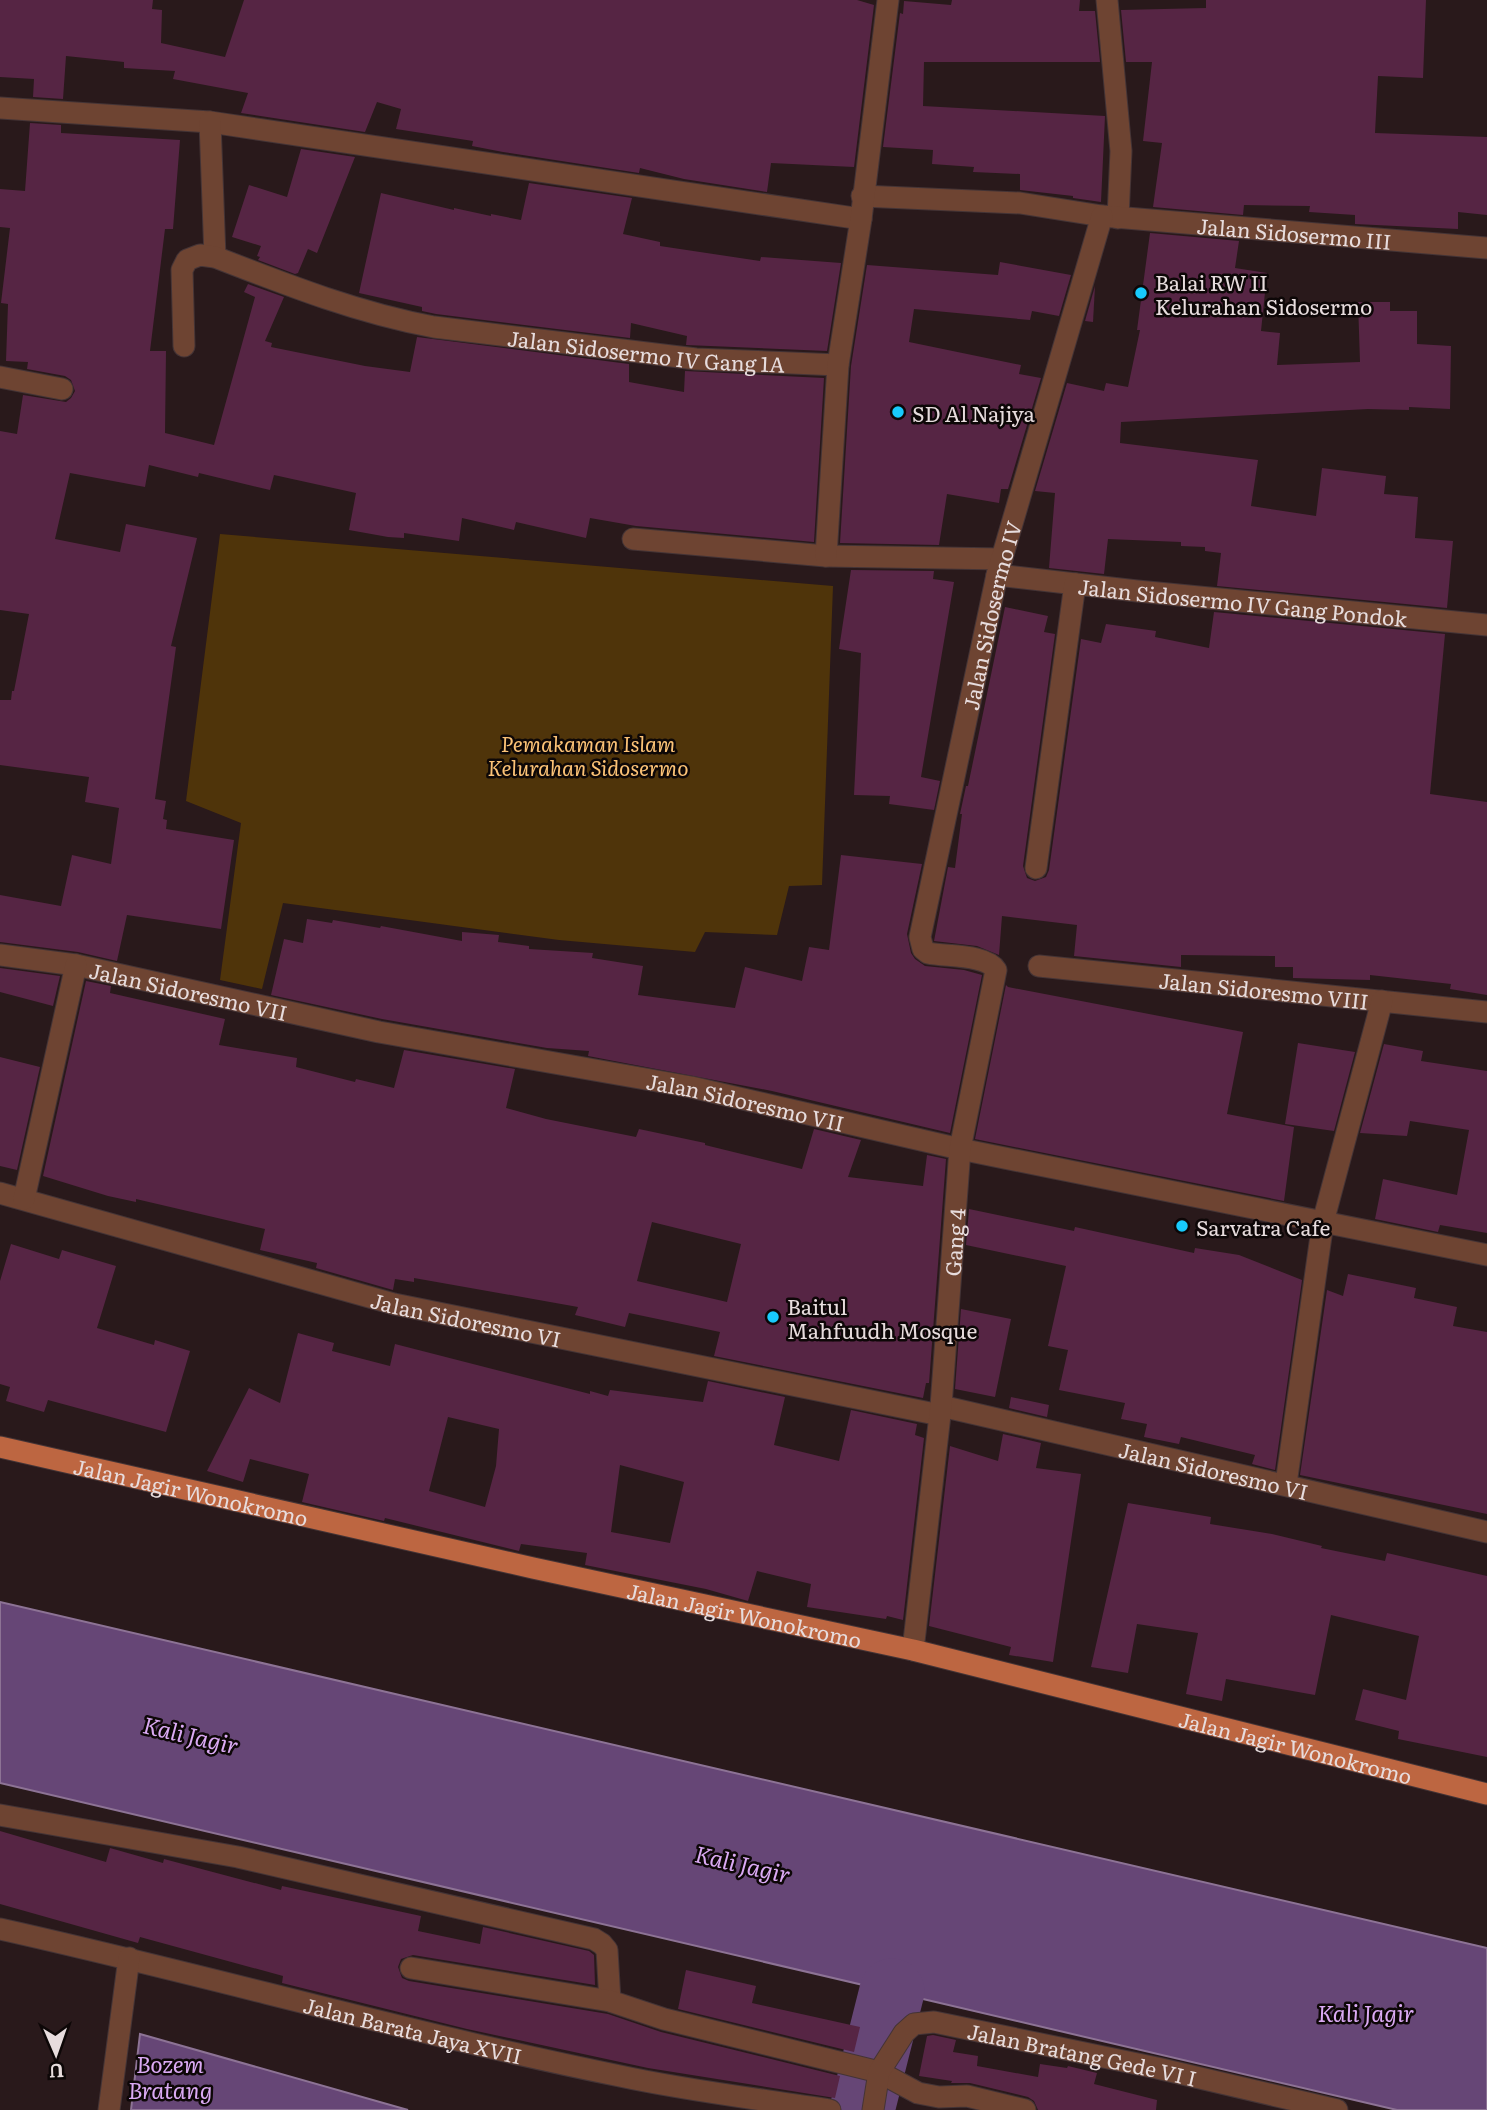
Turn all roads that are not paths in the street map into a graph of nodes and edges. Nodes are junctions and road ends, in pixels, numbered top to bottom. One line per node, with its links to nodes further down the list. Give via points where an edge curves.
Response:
1 (888, 0): 5 (street)
2 (1107, 0): 6 (street, Jalan Sidosermo IV, via 1121,151)
3 (0, 108): 4 (street)
4 (210, 122): 7 (street); 9 (street)
5 (862, 196): 6 (street, Jalan Sidosermo III, via 1020,203); 7 (street)
6 (1110, 217): 8 (street, Jalan Sidosermo III); 16 (street, Jalan Sidosermo IV)
7 (861, 219): 11 (street)
8 (1487, 248)
9 (215, 257): 10 (street, via 191,257 184,264); 11 (street, Jalan Sidosermo IV Gang 1A, via 327,300 434,327 696,359)
10 (184, 346)
11 (838, 365): 15 (street)
12 (0, 377): 13 (street)
13 (62, 389)
14 (633, 540): 15 (street, Jalan Sidosermo IV Gang Pondok)
15 (826, 556): 16 (street, Jalan Sidosermo IV Gang Pondok)
16 (999, 567): 17 (street, Jalan Sidosermo IV Gang Pondok); 21 (street, Jalan Sidosermo IV, via 920,937 928,953)
17 (1075, 584): 18 (street, Jalan Sidosermo IV Gang Pondok); 19 (street)
18 (1487, 625)
19 (1036, 868)
20 (0, 956): 22 (street, Jalan Sidoresmo VII)
21 (992, 964): 26 (street, Gang 4, via 996,970)
22 (76, 965): 26 (street, Jalan Sidoresmo VII, via 379,1032 691,1087); 28 (street)
23 (1039, 966): 24 (street, Jalan Sidoresmo VIII)
24 (1382, 1001): 25 (street, Jalan Sidoresmo VIII); 29 (street)
25 (1487, 1012)
26 (960, 1149): 29 (street, Jalan Sidoresmo VII); 31 (street, Gang 4)
27 (0, 1193): 28 (street, Jalan Sidoresmo VI)
28 (24, 1199): 31 (street, Jalan Sidoresmo VI, via 394,1304)
29 (1323, 1222): 30 (street, Jalan Sidoresmo VII); 33 (street)
30 (1487, 1255)
31 (941, 1410): 33 (street, Jalan Sidoresmo VI); 35 (street, Gang 4)
32 (0, 1447): 35 (main road, Jalan Jagir Wonokromo)
33 (1286, 1484): 34 (street, Jalan Sidoresmo VI)
34 (1487, 1532)
35 (913, 1650): 36 (main road, Jalan Jagir Wonokromo)
36 (1487, 1794)
37 (0, 1815): 41 (street, via 238,1857 594,1939 607,1950)
38 (0, 1929): 39 (street, Jalan Barata Jaya XVII)
39 (130, 1958): 43 (street, Jalan Barata Jaya XVII, via 621,2077); 45 (street)
40 (411, 1968): 41 (street)
41 (610, 2001): 42 (street)
42 (876, 2072): 44 (street, Jalan Bratang Gede VI I); 47 (street, via 918,2093 967,2096); 48 (street, Jalan Bratang Gede VI I, via 914,2024 934,2022)
43 (694, 2100): 46 (street, Jalan Barata Jaya XVII)
44 (874, 2106)
45 (109, 2110)
46 (830, 2110)
47 (1024, 2110)
48 (1337, 2110)

